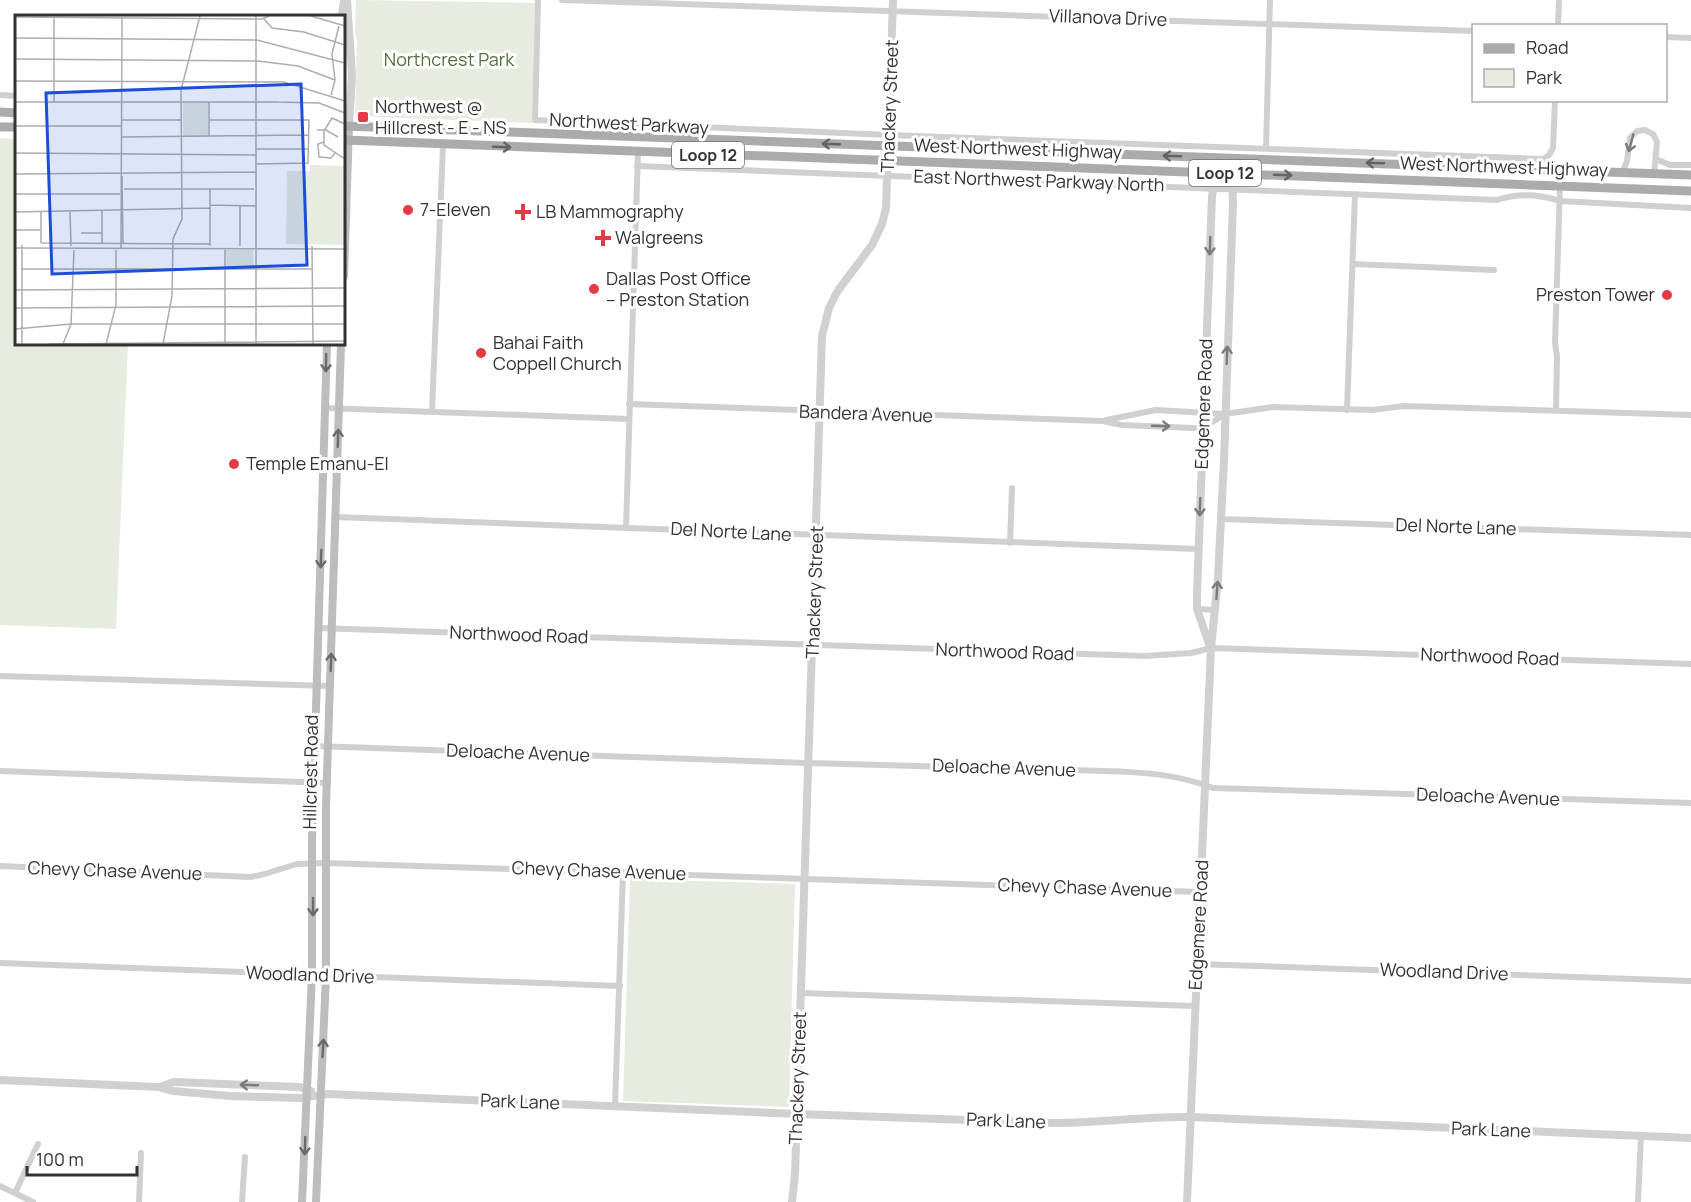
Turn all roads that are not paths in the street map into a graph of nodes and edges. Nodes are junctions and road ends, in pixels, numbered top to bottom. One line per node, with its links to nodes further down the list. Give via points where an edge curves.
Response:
1 (346, 0): 8 (street); 19 (street, via 352,75)
2 (538, 0): 22 (street, Northwest Parkway, via 535,120)
3 (562, 0): 7 (street, Villanova Drive)
4 (893, 0): 7 (street, Thackery Street)
5 (1270, 0): 9 (street)
6 (1559, 0): 10 (street)
7 (892, 11): 9 (street, Villanova Drive); 22 (street, Thackery Street)
8 (342, 15)
9 (1270, 24): 11 (street, Villanova Drive); 27 (street)
10 (1558, 24)
11 (1472, 30)
12 (1667, 37): 13 (street)
13 (1691, 38)
14 (0, 95): 15 (street)
15 (15, 96)
16 (1555, 102): 27 (street, Northwest Parkway, via 1552,148 1543,159)
17 (0, 112): 18 (main road)
18 (15, 113)
19 (346, 126): 23 (main road, West Northwest Highway / Loop 12); 24 (main road)
20 (0, 127): 21 (main road)
21 (15, 128)
22 (889, 135): 26 (street, Thackery Street); 27 (street, Northwest Parkway)
23 (639, 136): 26 (main road, West Northwest Highway / Loop 12, one-way to 23); 28 (main road)
24 (346, 140): 25 (main road, West Northwest Highway / Loop 12); 45 (main road)
25 (443, 145): 28 (main road, West Northwest Highway / Loop 12, one-way to 28); 58 (street)
26 (889, 146): 29 (main road, West Northwest Highway / Loop 12, one-way to 26); 32 (street, Thackery Street)
27 (1266, 148)
28 (638, 152): 32 (main road, West Northwest Highway / Loop 12); 34 (street)
29 (1219, 158): 30 (main road, West Northwest Highway / Loop 12); 35 (street, Edgemere Road)
30 (1231, 158): 36 (main road, West Northwest Highway / Loop 12, one-way to 30); 37 (street, Edgemere Road)
31 (1656, 159): 33 (street, via 1670,165); 36 (street, one-way to 36, via 1657,142 1653,134 1636,131 1629,142); 38 (street)
32 (888, 161): 35 (main road, West Northwest Highway / Loop 12); 40 (street, Thackery Street)
33 (1691, 165)
34 (638, 166): 40 (street, East Northwest Parkway North); 53 (street)
35 (1216, 172): 37 (main road, West Northwest Highway / Loop 12); 42 (street, Edgemere Road)
36 (1622, 172): 38 (main road, West Northwest Highway / Loop 12)
37 (1232, 173): 41 (main road, West Northwest Highway / Loop 12, one-way to 41); 43 (street, Edgemere Road)
38 (1654, 174): 39 (main road, West Northwest Highway / Loop 12); 41 (main road, via 1647,183 1577,180)
39 (1691, 175)
40 (888, 176): 42 (street, East Northwest Parkway North); 60 (street, Thackery Street, via 886,208 877,236 837,292 824,323)
41 (1561, 186): 44 (main road, West Northwest Highway / Loop 12); 47 (street)
42 (1213, 188): 43 (street, East Northwest Parkway North); 59 (street, Edgemere Road, one-way to 59)
43 (1233, 188): 46 (street, East Northwest Parkway North); 61 (street, Edgemere Road, one-way to 43)
44 (1691, 190)
45 (345, 194)
46 (1355, 194): 47 (street, East Northwest Parkway North, via 1497,200 1534,195); 49 (street)
47 (1560, 201): 48 (street, East Northwest Parkway North); 57 (street)
48 (1691, 208)
49 (1353, 264): 50 (street); 56 (street)
50 (1494, 270)
51 (327, 345): 54 (main road, Hillcrest Road, one-way to 54)
52 (341, 345): 55 (main road, Hillcrest Road)
53 (629, 404): 60 (street, Bandera Avenue); 63 (street)
54 (326, 408): 55 (street); 67 (main road, Hillcrest Road)
55 (339, 408): 58 (street); 68 (main road, Hillcrest Road, one-way to 55)
56 (1347, 410): 57 (street, Bandera Avenue, via 1404,406); 61 (street, Bandera Avenue, via 1273,407)
57 (1556, 410): 62 (street, Bandera Avenue)
58 (432, 411): 63 (street)
59 (1204, 411): 61 (street, Bandera Avenue); 64 (street, Bandera Avenue, via 1156,410); 65 (street, Edgemere Road)
60 (821, 412): 64 (street, Bandera Avenue); 72 (street, Thackery Street)
61 (1225, 414): 65 (street, Bandera Avenue); 69 (street, Edgemere Road)
62 (1691, 415)
63 (629, 419): 70 (street)
64 (1103, 421): 65 (street, Bandera Avenue, one-way to 65)
65 (1203, 428): 74 (street, Edgemere Road, one-way to 74)
66 (1011, 488): 73 (street)
67 (322, 512): 68 (main road); 77 (main road, Hillcrest Road, one-way to 77)
68 (336, 513): 70 (street, Del Norte Lane); 78 (main road, Hillcrest Road)
69 (1221, 519): 71 (street, Del Norte Lane); 76 (street, Edgemere Road, one-way to 69)
70 (626, 527): 72 (street, Del Norte Lane)
71 (1691, 535)
72 (817, 536): 73 (street, Del Norte Lane); 79 (street, Thackery Street)
73 (1010, 543): 74 (street, Del Norte Lane)
74 (1198, 549): 75 (street, Edgemere Road)
75 (1197, 609): 76 (street); 80 (street, Edgemere Road)
76 (1216, 610): 80 (street, Edgemere Road)
77 (318, 628): 78 (street, Northwood Road); 83 (main road, Hillcrest Road)
78 (332, 629): 79 (street, Northwood Road); 84 (main road, Hillcrest Road, one-way to 78)
79 (813, 645): 80 (street, Northwood Road, via 1145,656); 87 (street, Thackery Street)
80 (1211, 648): 81 (street, Northwood Road); 91 (street, Edgemere Road)
81 (1691, 664)
82 (0, 676): 83 (street)
83 (316, 686): 84 (street); 85 (main road, Hillcrest Road)
84 (330, 686): 86 (main road, Hillcrest Road)
85 (315, 746): 86 (street, Deloache Avenue); 89 (main road, Hillcrest Road)
86 (328, 746): 87 (street, Deloache Avenue); 90 (main road, Hillcrest Road)
87 (808, 763): 91 (street, Deloache Avenue, via 1153,773); 97 (street, Thackery Street)
88 (0, 771): 89 (street)
89 (313, 783): 90 (street); 93 (main road, Hillcrest Road)
90 (327, 783): 94 (main road, Hillcrest Road)
91 (1206, 785): 92 (street, Deloache Avenue); 98 (street, Edgemere Road)
92 (1691, 803)
93 (312, 863): 94 (street, Chevy Chase Avenue); 95 (street, Chevy Chase Avenue, via 250,877); 101 (main road, Hillcrest Road, one-way to 101)
94 (326, 863): 96 (street, Chevy Chase Avenue); 102 (main road, Hillcrest Road)
95 (0, 867)
96 (623, 872): 97 (street, Chevy Chase Avenue); 104 (street)
97 (805, 878): 98 (street, Chevy Chase Avenue); 105 (street, Thackery Street)
98 (1200, 892): 100 (street, Edgemere Road)
99 (0, 963): 101 (street, Woodland Drive)
100 (1197, 964): 103 (street, Woodland Drive); 106 (street, Edgemere Road)
101 (312, 975): 102 (street, Woodland Drive); 108 (main road, Hillcrest Road)
102 (326, 976): 104 (street, Woodland Drive); 109 (main road, Hillcrest Road, one-way to 102)
103 (1691, 981)
104 (620, 986): 110 (street)
105 (801, 993): 106 (street); 111 (street, Thackery Street)
106 (1195, 1006): 112 (street, Edgemere Road)
107 (0, 1080): 108 (street, Park Lane, via 158,1087 230,1096)
108 (307, 1093): 109 (street, Park Lane); 123 (main road, Hillcrest Road, one-way to 123)
109 (321, 1094): 110 (street, Park Lane); 124 (main road, Hillcrest Road)
110 (615, 1106): 111 (street, Park Lane)
111 (797, 1114): 112 (street, Park Lane, via 1055,1123); 125 (street, Thackery Street)
112 (1190, 1117): 113 (street, Park Lane); 126 (street, Edgemere Road)
113 (1641, 1136): 114 (street, Park Lane); 127 (street)
114 (1691, 1138)
115 (38, 1144): 119 (street)
116 (141, 1153): 121 (street)
117 (245, 1157): 122 (street)
118 (0, 1186): 119 (street)
119 (15, 1193): 120 (street)
120 (33, 1202)
121 (139, 1202)
122 (242, 1202)
123 (302, 1202)
124 (316, 1202)
125 (792, 1202)
126 (1187, 1202)
127 (1638, 1202)

